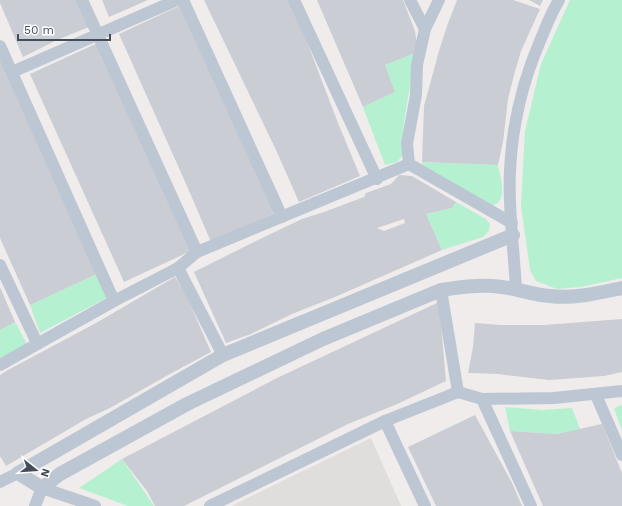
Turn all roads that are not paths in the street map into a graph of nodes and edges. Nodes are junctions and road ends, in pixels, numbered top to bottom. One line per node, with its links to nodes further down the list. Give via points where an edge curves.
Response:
1 (82, 0): 9 (street)
2 (177, 0): 9 (street)
3 (183, 0): 14 (street)
4 (294, 0): 13 (street)
5 (410, 0): 8 (street)
6 (439, 0): 8 (street)
7 (559, 0): 15 (street, via 536,50 520,97 510,171)
8 (425, 29): 12 (street, via 417,65 416,95 409,128)
9 (97, 34): 11 (street); 16 (street)
10 (0, 46): 11 (street)
11 (12, 72): 22 (street)
12 (409, 164): 13 (street); 15 (street)
13 (377, 178): 14 (street)
14 (282, 217): 16 (street)
15 (512, 229): 20 (street); 24 (street)
16 (197, 252): 18 (street)
17 (0, 265): 23 (street)
18 (178, 268): 22 (street); 24 (street)
19 (622, 288): 20 (street, via 568,297 533,294)
20 (516, 289): 21 (street, via 489,286)
21 (441, 290): 27 (street); 34 (street, via 323,339 187,404 60,474)
22 (114, 302): 23 (street)
23 (37, 343): 25 (street)
24 (223, 355): 32 (street)
25 (0, 364)
26 (622, 391): 28 (street)
27 (458, 392): 29 (street); 30 (street)
28 (596, 395): 29 (street); 31 (street)
29 (482, 399): 39 (street)
30 (385, 421): 37 (street); 38 (street)
31 (622, 454)
32 (18, 473): 33 (street); 34 (street)
33 (0, 482)
34 (42, 488): 35 (street); 36 (street)
35 (35, 506)
36 (94, 506)
37 (210, 506)
38 (425, 506)
39 (531, 506)

